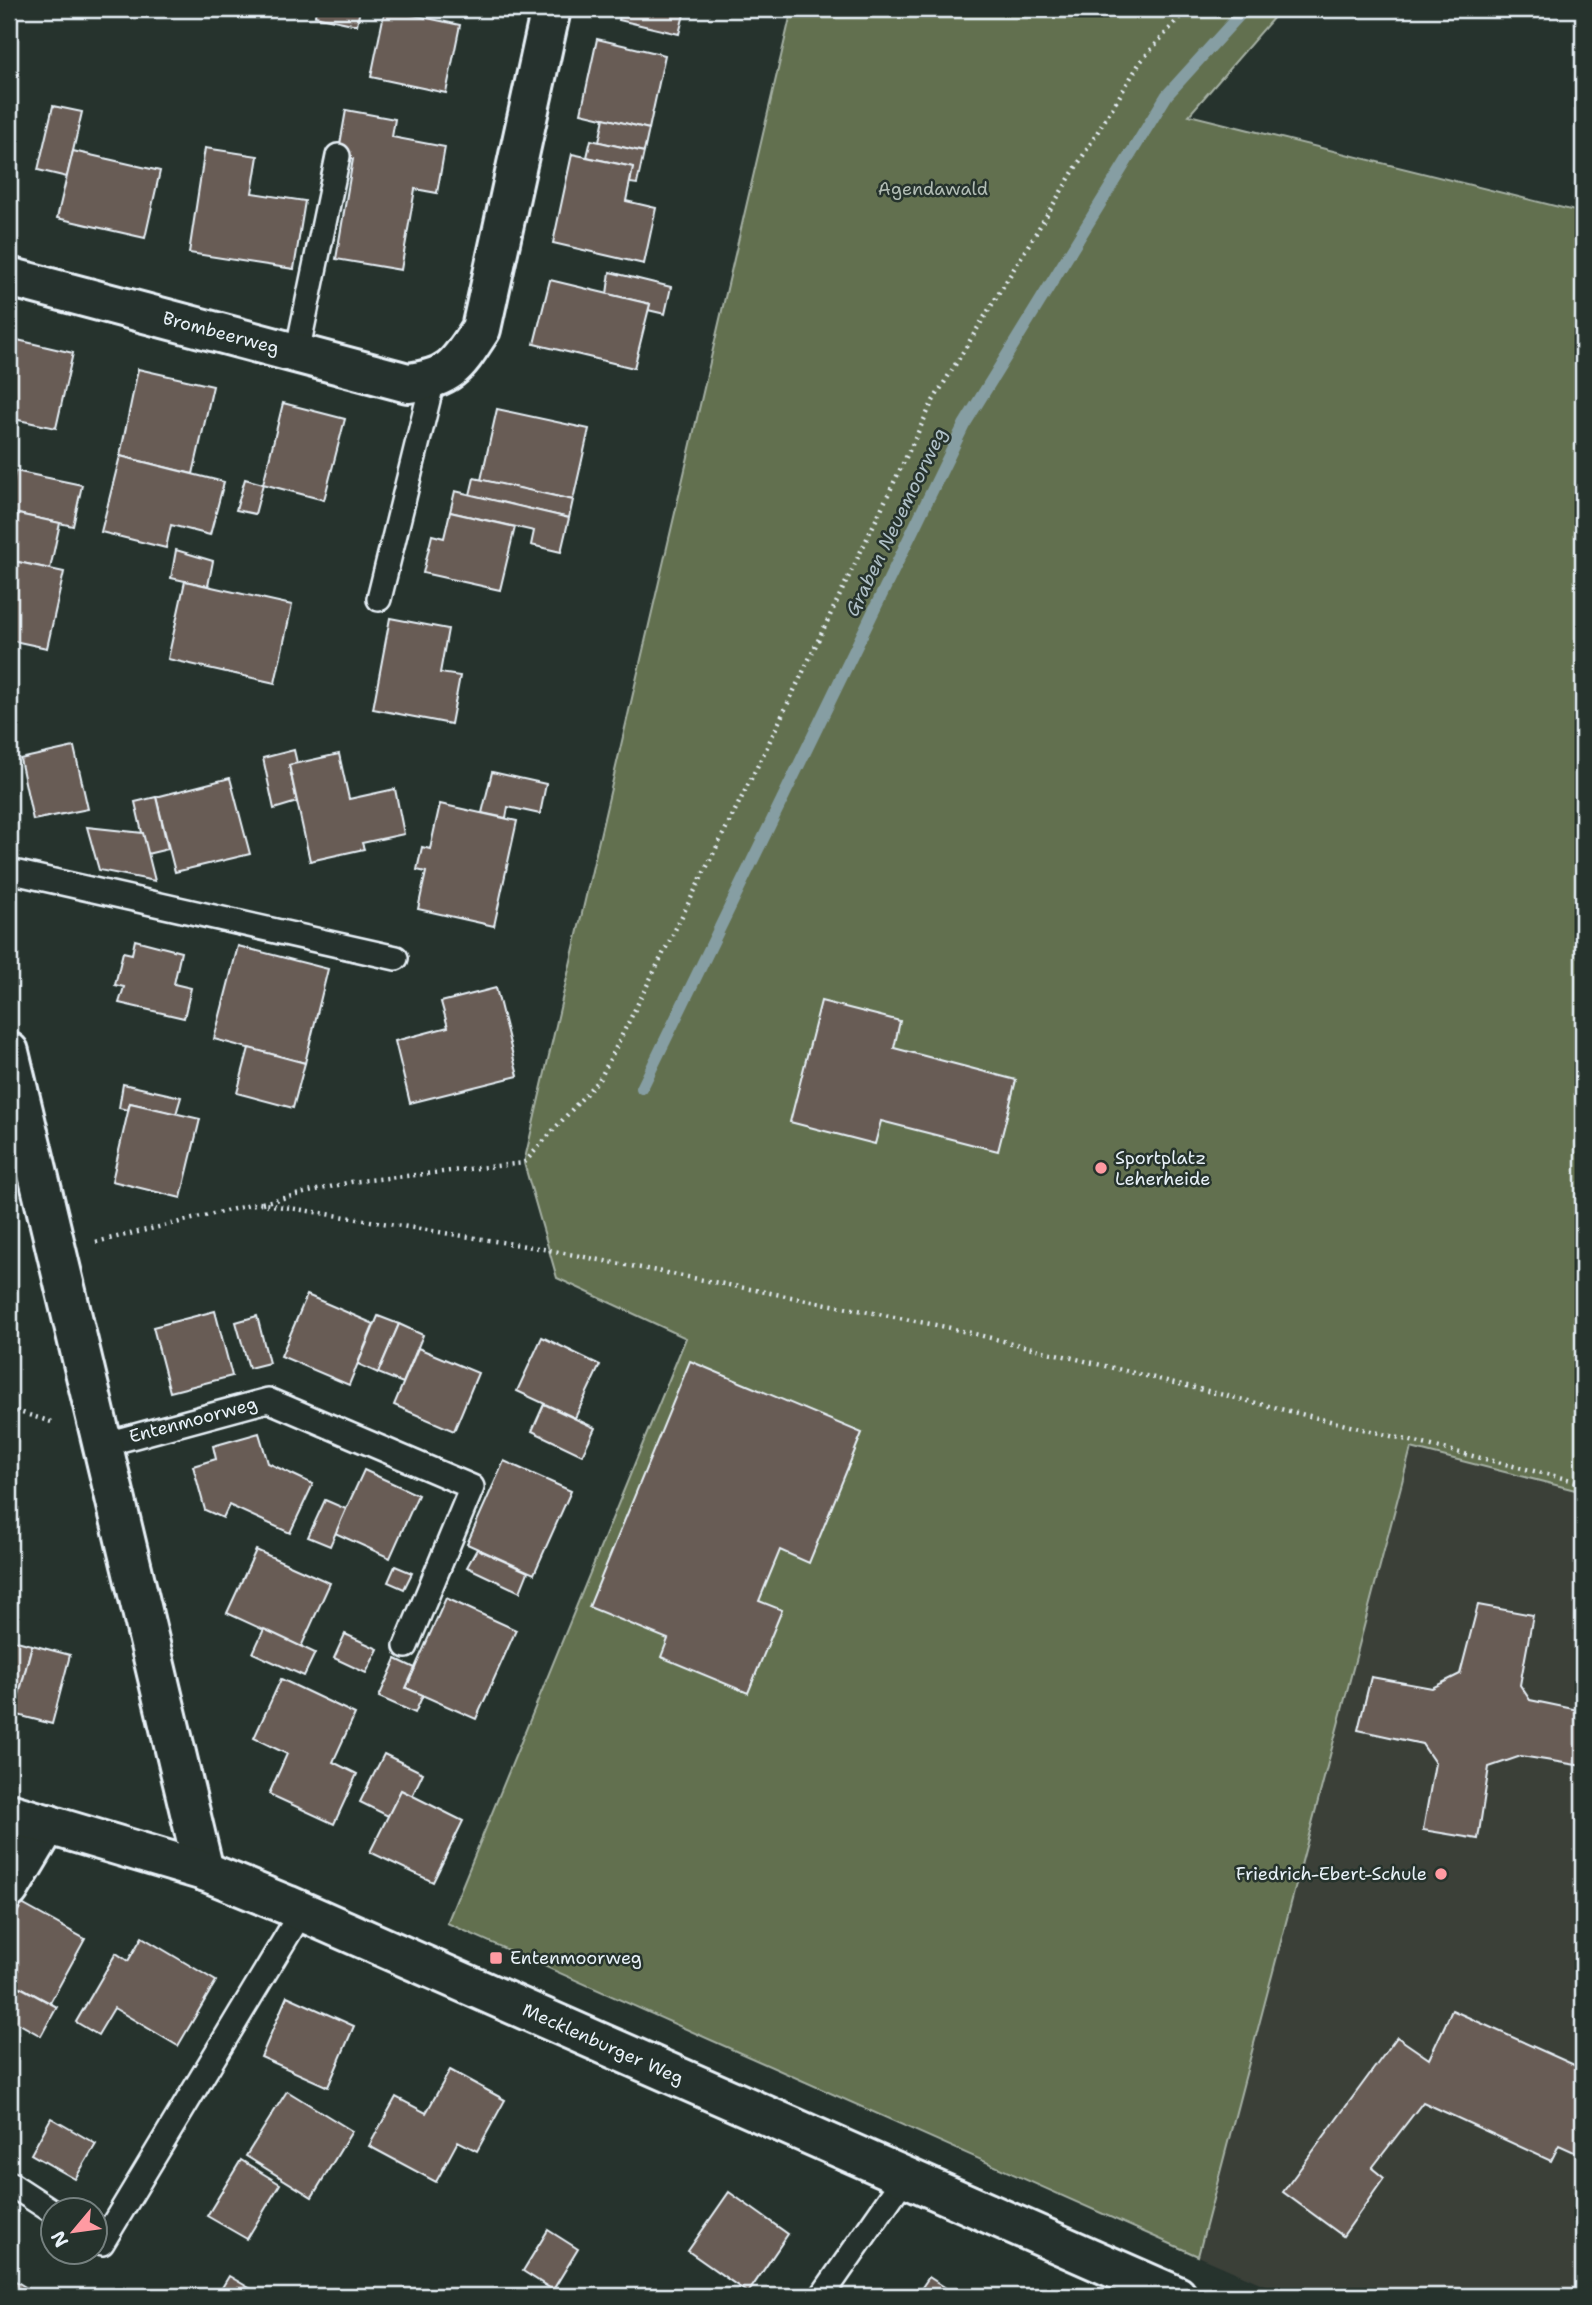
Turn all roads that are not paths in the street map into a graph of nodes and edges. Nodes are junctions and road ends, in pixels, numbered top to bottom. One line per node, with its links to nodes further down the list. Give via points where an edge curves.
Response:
1 (551, 9): 5 (street, via 481,329 455,368)
2 (338, 156): 4 (lane)
3 (9, 277): 4 (street, Brombeerweg)
4 (297, 353): 5 (street, Brombeerweg, via 408,383)
5 (433, 380): 6 (lane)
6 (379, 599)
7 (9, 871): 8 (lane)
8 (396, 958)
9 (9, 1052): 10 (street)
10 (102, 1445): 11 (lane, Entenmoorweg, via 268,1400 472,1487); 14 (street)
11 (406, 1646)
12 (9, 1813): 13 (street, Mecklenburger Weg)
13 (48, 1824): 14 (street, Mecklenburger Weg); 15 (street)
14 (204, 1871): 16 (street, Mecklenburger Weg)
15 (9, 1889)
16 (302, 1911): 17 (street, Mecklenburger Weg); 20 (lane)
17 (905, 2177): 21 (lane); 22 (street, Mecklenburger Weg)
18 (9, 2183): 19 (lane)
19 (38, 2202)
20 (108, 2225)
21 (822, 2296)
22 (1177, 2296)

